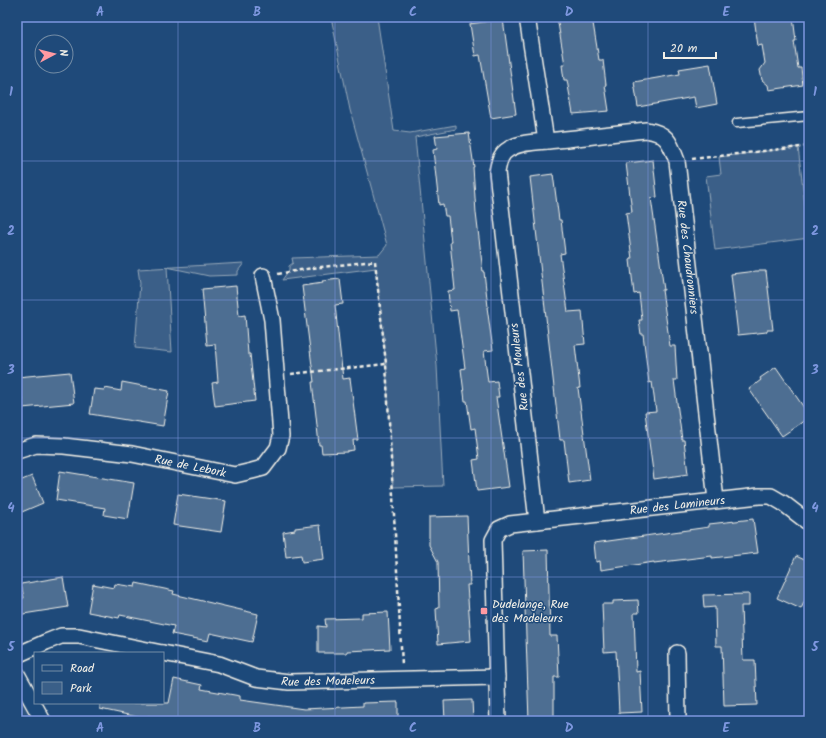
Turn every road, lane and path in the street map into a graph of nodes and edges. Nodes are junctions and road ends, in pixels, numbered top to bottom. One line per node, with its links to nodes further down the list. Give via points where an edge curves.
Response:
1 (527, 17): 4 (street)
2 (809, 116): 3 (lane)
3 (737, 123)
4 (546, 141): 6 (street, Rue des Chaudronniers, via 646,130 665,137); 12 (street, Rue des Mouleurs, via 519,144 510,148 503,153 497,172)
5 (809, 146): 6 (path)
6 (677, 161): 11 (street, Rue des Chaudronniers)
7 (263, 276): 8 (path, via 375,261); 9 (street, Rue de Lebork, via 272,320)
8 (386, 364): 9 (path); 20 (path)
9 (277, 376): 10 (street, Rue de Lebork, via 281,436 278,448 263,468 252,472 235,475 132,454 64,446 36,445)
10 (17, 451)
11 (716, 500): 12 (street, Rue des Lamineurs); 13 (street, Rue des Lamineurs, via 771,496)
12 (537, 521): 19 (street, via 510,524 499,529 493,540)
13 (809, 523)
14 (158, 652): 17 (street, Rue des Modeleurs, via 79,636 61,636)
15 (164, 653): 20 (street, Rue des Modeleurs, via 219,664 256,678 289,682)
16 (676, 653): 23 (street)
17 (17, 655)
18 (17, 674): 21 (street)
19 (497, 677): 20 (street, Rue des Modeleurs); 22 (street)
20 (403, 679)
21 (43, 721)
22 (498, 721)
23 (678, 721)

